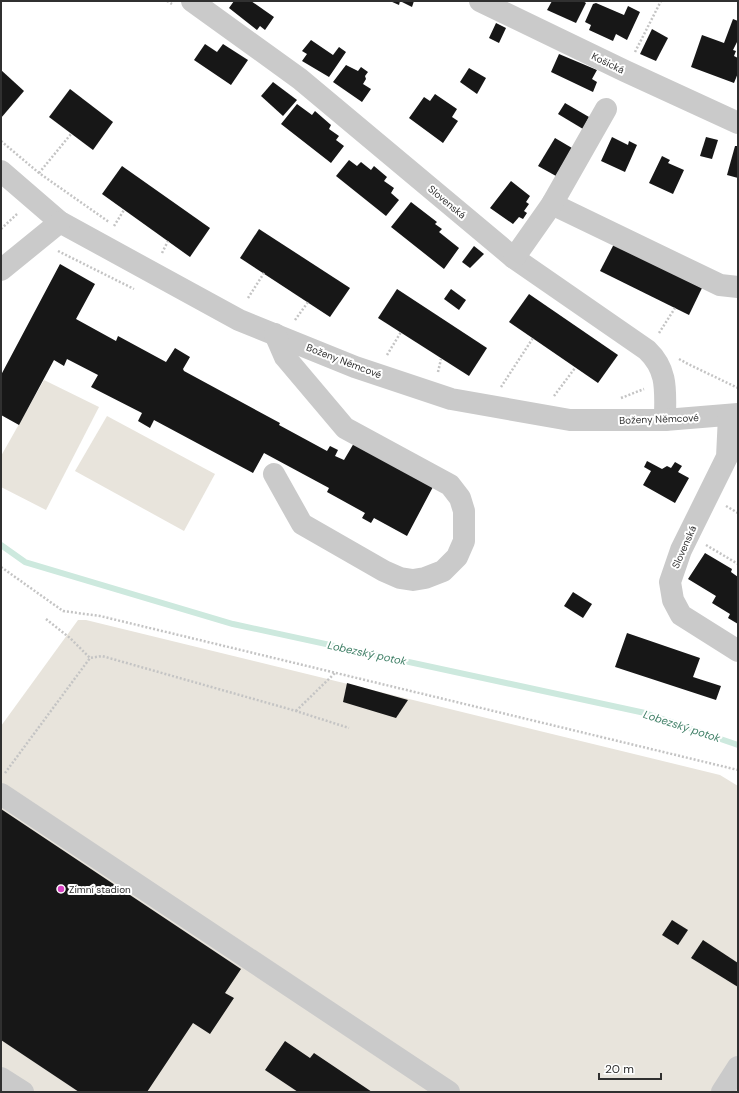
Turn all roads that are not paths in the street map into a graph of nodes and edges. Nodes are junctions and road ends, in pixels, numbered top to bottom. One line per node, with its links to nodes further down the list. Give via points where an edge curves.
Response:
1 (480, 1): 4 (street, Košická)
2 (182, 3): 8 (street, Slovenská, via 300,78)
3 (606, 109): 6 (street)
4 (738, 123)
5 (1, 171): 7 (street, Boženy Němcové)
6 (552, 204): 8 (street); 10 (street, via 720,285)
7 (60, 222): 9 (street); 11 (street, Boženy Němcové, via 239,320)
8 (514, 258): 13 (street, Slovenská, via 654,356 661,366 664,377)
9 (1, 270)
10 (738, 287)
11 (281, 326): 13 (street, Boženy Němcové, via 355,367 451,399 570,420); 14 (street, via 285,357 346,428 450,485 460,498 464,511 464,540 457,557 443,571 413,580 400,578 302,524)
12 (734, 415): 13 (street, Boženy Němcové); 15 (street, Slovenská, via 727,457 681,550 670,582 673,600 681,615)
13 (665, 420)
14 (274, 474)
15 (738, 651)
16 (1, 794): 20 (street)
17 (738, 1068): 21 (street)
18 (1, 1078): 19 (street)
19 (23, 1092)
20 (449, 1092)
21 (722, 1092)

